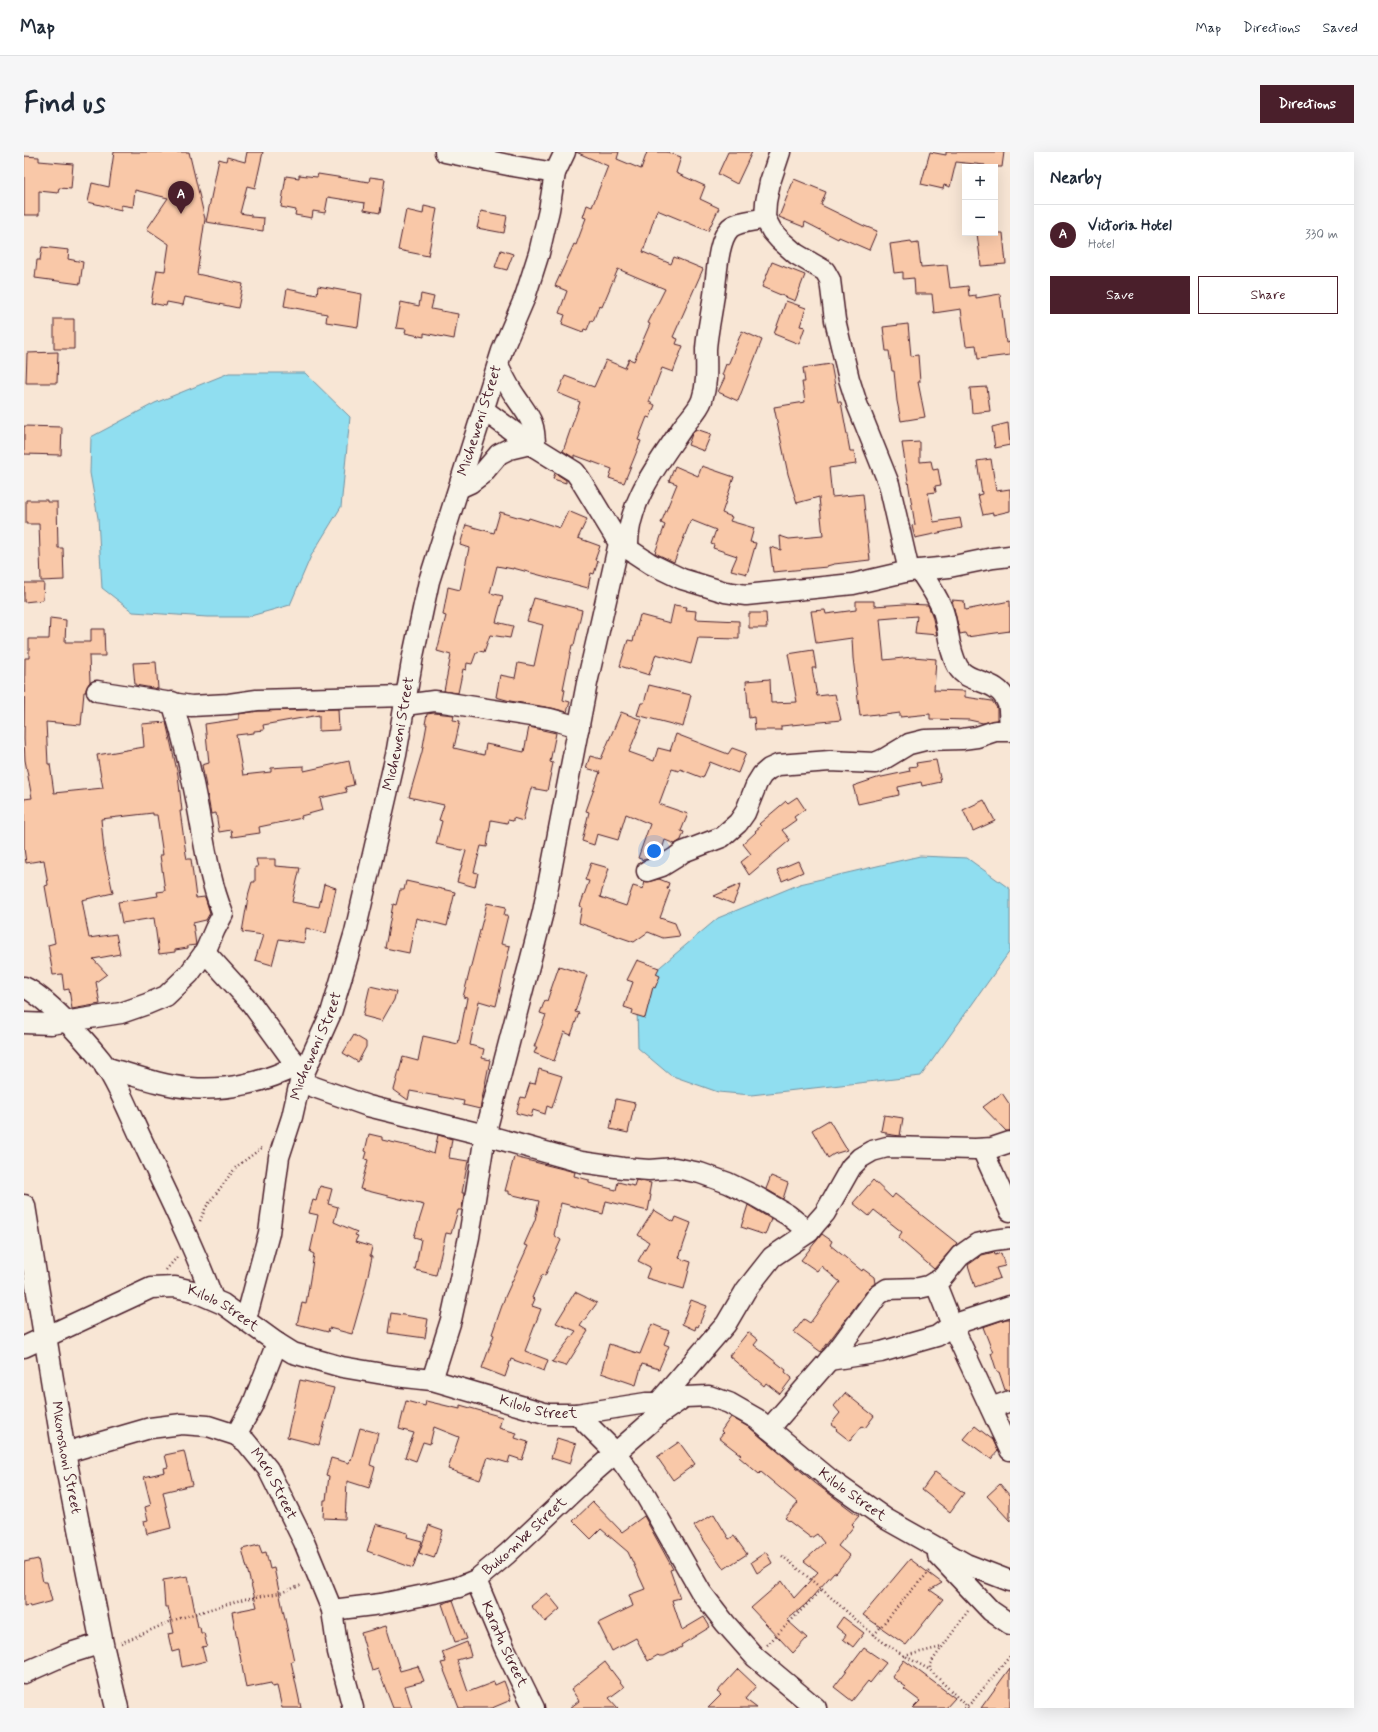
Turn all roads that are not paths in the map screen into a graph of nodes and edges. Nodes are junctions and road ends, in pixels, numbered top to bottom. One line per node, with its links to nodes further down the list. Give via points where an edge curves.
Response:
1 (445, 152): 4 (street)
2 (565, 152): 4 (street, Micheweni Street)
3 (780, 152): 5 (street, via 769,188)
4 (555, 173): 6 (street, Micheweni Street, via 539,253)
5 (765, 218): 10 (street, via 730,228 721,247 708,331 707,371 702,401 643,489); 12 (street, via 780,240 796,254 825,271 830,280 849,379 889,484)
6 (498, 365): 7 (street, Micheweni Street); 8 (street, via 514,395 529,414 534,426)
7 (484, 410): 8 (street); 9 (street, Micheweni Street)
8 (532, 446): 9 (street, via 508,449 499,454 482,474); 10 (street, via 577,476)
9 (459, 488): 14 (street, Micheweni Street, via 429,581)
10 (623, 546): 12 (street, via 651,564 682,579 712,589 746,595 853,584); 16 (street, via 602,615)
11 (1010, 556): 12 (street)
12 (915, 571): 17 (street, via 943,611 948,638 963,675 988,683 997,689 1008,705)
13 (97, 691): 15 (street)
14 (406, 701): 15 (street, via 256,700 191,706); 16 (street, via 443,702 537,716); 24 (street, Micheweni Street, via 355,932 331,1013)
15 (172, 702): 19 (street, via 184,738 206,857 223,914)
16 (579, 727): 25 (street, via 543,912)
17 (1010, 730): 18 (street, via 995,731 977,737 925,740 874,763 830,761 778,765 762,775 738,824 722,837 683,852 662,866)
18 (647, 871)
19 (205, 952): 21 (street, via 189,974 166,996 120,1013); 24 (street, via 251,1003)
20 (24, 987): 21 (street, via 46,1001)
21 (66, 1022): 22 (street); 23 (street)
22 (24, 1023)
23 (105, 1067): 24 (street, via 191,1088 221,1087 256,1082 284,1073); 33 (street, via 190,1242)
24 (301, 1073): 25 (street, via 368,1106); 35 (street, Micheweni Street, via 292,1117 279,1157 269,1233)
25 (485, 1135): 30 (street, via 593,1164 649,1170 675,1168 700,1173 755,1196 788,1215); 41 (street, via 461,1277 451,1320)
26 (1010, 1142): 27 (street)
27 (982, 1148): 29 (street); 30 (street, via 957,1150 887,1147 872,1151 851,1167 825,1213)
28 (24, 1206): 37 (street, Mkoroshoni Street)
29 (1010, 1211)
30 (808, 1232): 44 (street, via 772,1257 746,1290 726,1324)
31 (1010, 1238): 32 (street, via 977,1244 960,1256 942,1278)
32 (935, 1282): 36 (street); 40 (street, via 919,1288 886,1289 878,1295)
33 (213, 1299): 35 (street, Kilolo Street); 37 (street, Kilolo Street, via 175,1287 151,1288)
34 (1010, 1306): 36 (street)
35 (246, 1319): 38 (street, Kilolo Street)
36 (952, 1325): 40 (street, via 937,1336 881,1352); 45 (street)
37 (46, 1337): 39 (street, Kilolo Street); 50 (street, Mkoroshoni Street)
38 (277, 1344): 41 (street, Kilolo Street, via 292,1353 342,1367); 48 (street, via 252,1406)
39 (24, 1347)
40 (829, 1360): 47 (street)
41 (432, 1380): 46 (street, Kilolo Street, via 537,1412)
42 (685, 1397): 44 (street, Kilolo Street); 47 (street, Kilolo Street, via 709,1396 729,1403); 51 (street, Bukombe Street, via 660,1414)
43 (1010, 1402): 45 (street)
44 (658, 1403): 46 (street, Kilolo Street)
45 (991, 1408): 49 (street)
46 (577, 1414): 51 (street)
47 (769, 1429): 52 (street, Kilolo Street, via 832,1482)
48 (236, 1435): 50 (street, Meru Street, via 208,1426 182,1424 150,1428); 55 (street, Meru Street, via 246,1442 268,1469 304,1542)
49 (1010, 1450)
50 (64, 1453): 57 (street, Mkoroshoni Street)
51 (616, 1453): 53 (street, Bukombe Street); 62 (street, via 646,1496 701,1592 725,1623 755,1657)
52 (935, 1552): 54 (street, Kilolo Street); 56 (street, via 977,1598)
53 (476, 1580): 55 (street, Bukombe Street, via 434,1593 381,1604); 61 (street, Karatu Street, via 505,1649)
54 (1010, 1581)
55 (332, 1610): 60 (street, Meru Street, via 338,1652)
56 (1010, 1624)
57 (103, 1646): 58 (street, via 67,1654); 59 (street, Mkoroshoni Street)
58 (24, 1673)
59 (117, 1708)
60 (353, 1708)
61 (534, 1708)
62 (816, 1708)

